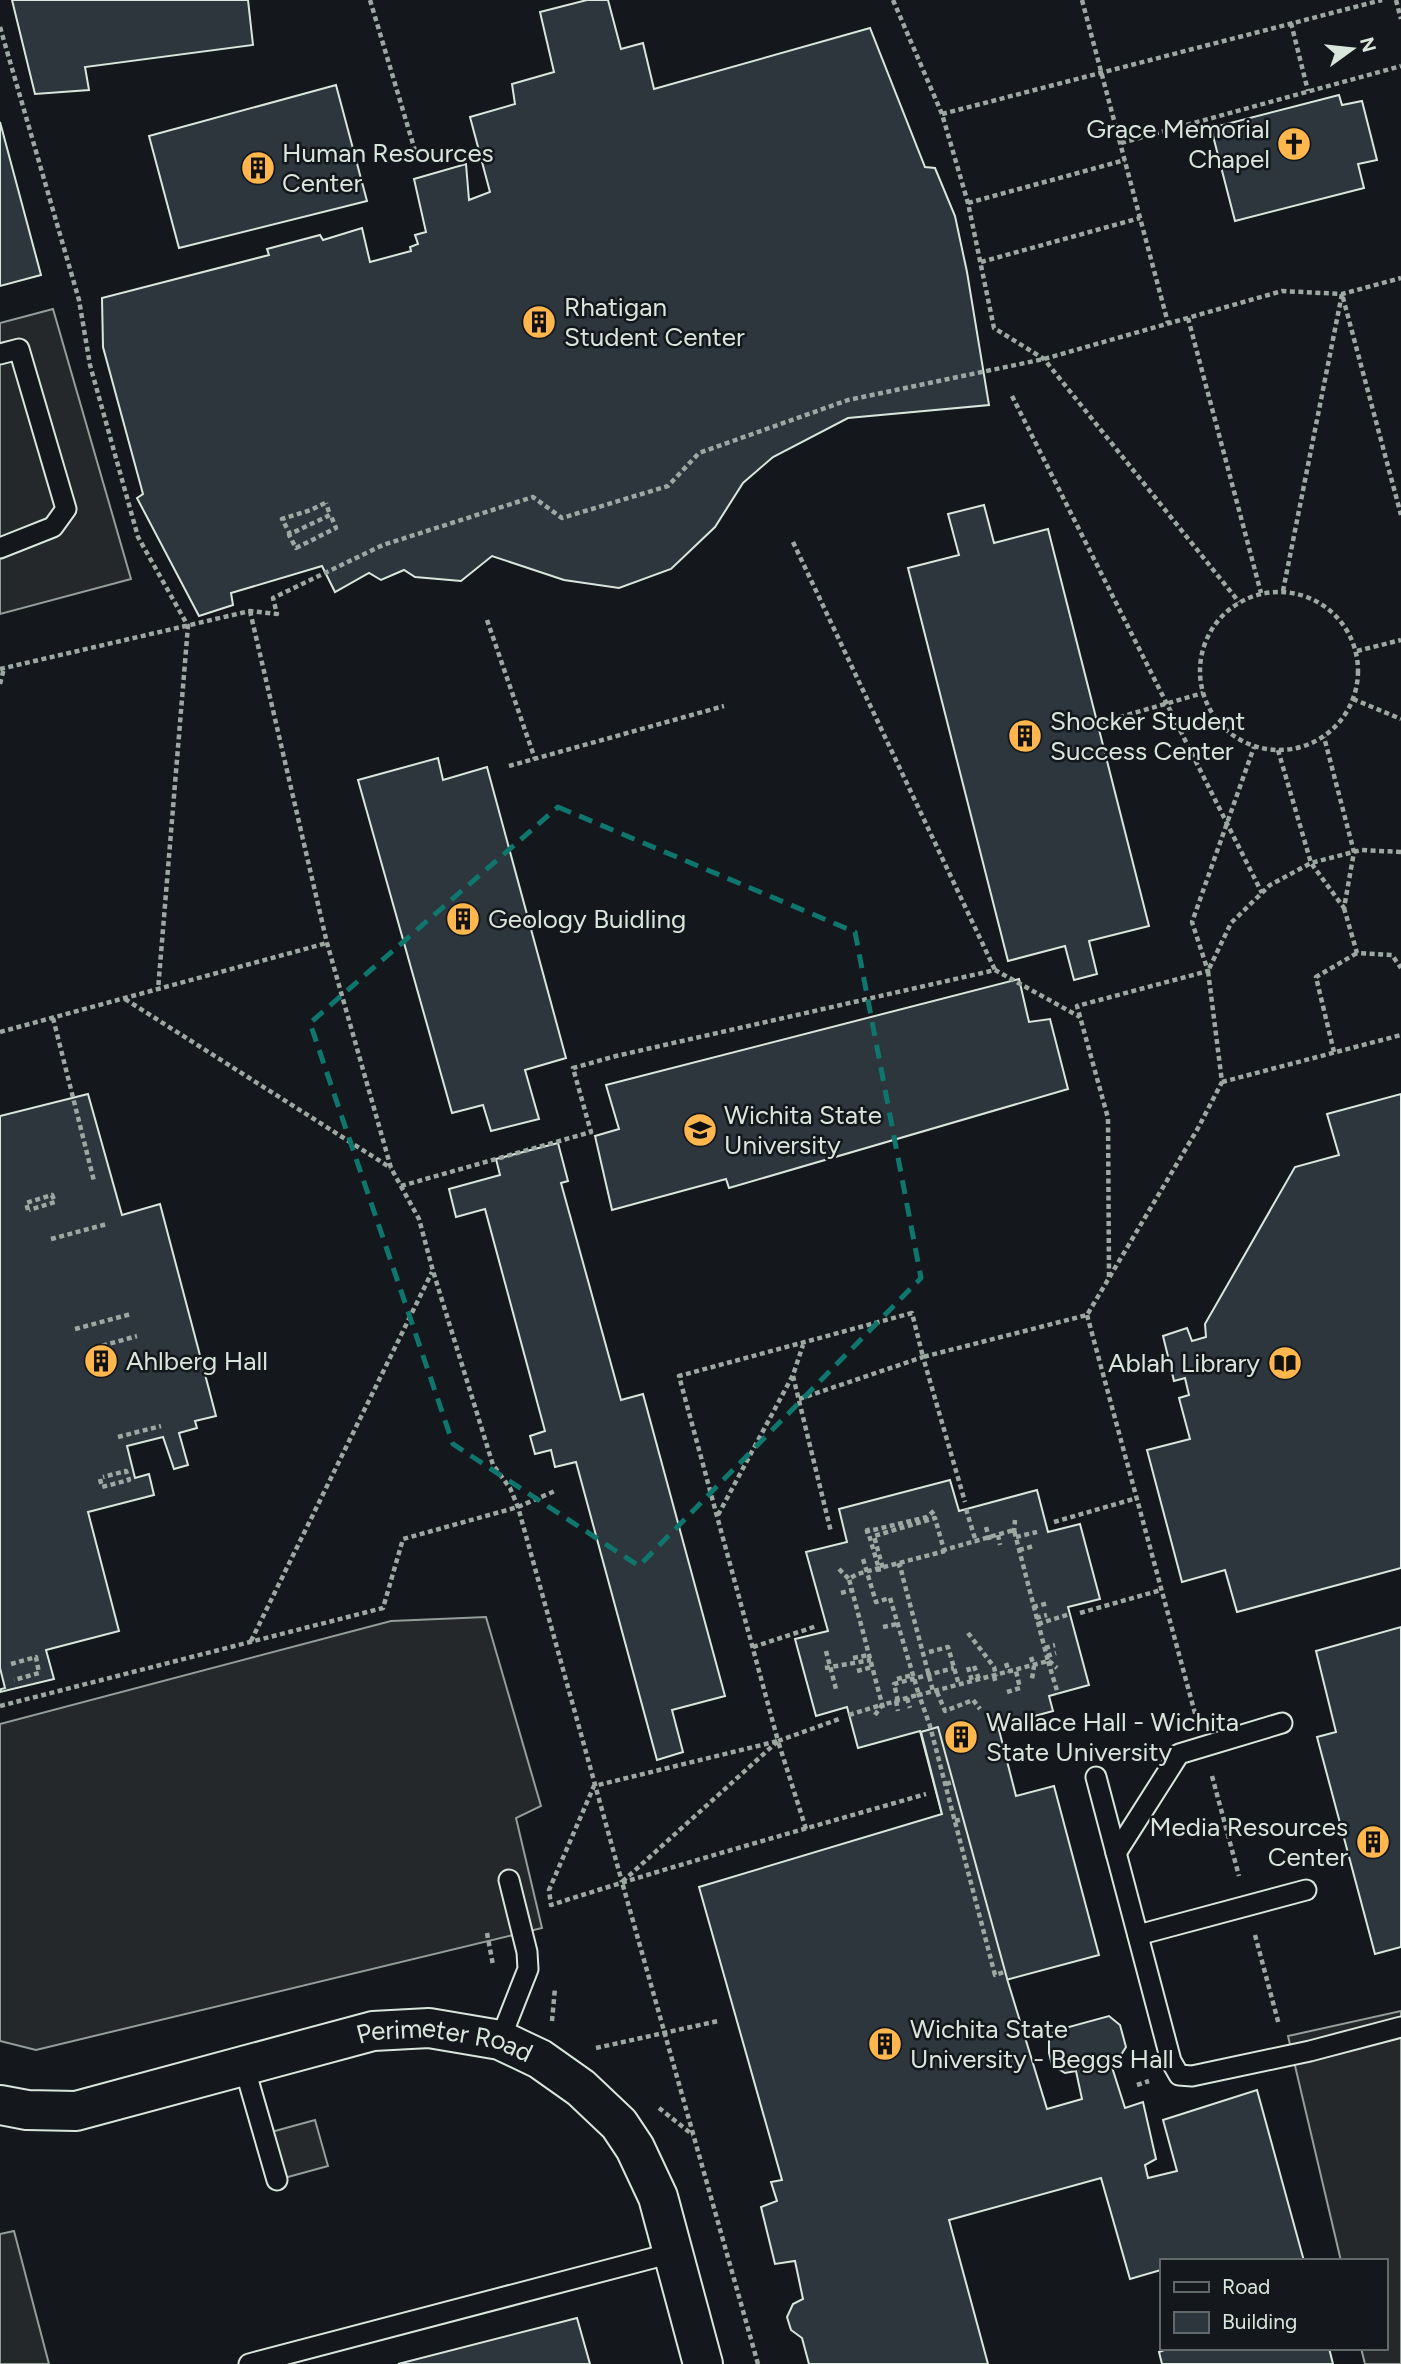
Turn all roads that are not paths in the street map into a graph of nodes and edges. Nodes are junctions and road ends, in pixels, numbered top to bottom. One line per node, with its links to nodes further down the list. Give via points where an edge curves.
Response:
1 (0, 354): 2 (lane, via 19,349 66,509 53,527)
2 (0, 548)
3 (1282, 1723): 5 (lane, via 1179,1754)
4 (1096, 1777): 5 (lane)
5 (1116, 1853): 8 (lane)
6 (509, 1880): 10 (lane, via 528,1969)
7 (1306, 1890): 8 (lane)
8 (1138, 1935): 9 (lane, via 1171,2061 1179,2075 1310,2051)
9 (1401, 2027)
10 (500, 2040): 11 (street, Perimeter Road, via 455,2030 401,2028 373,2031); 14 (street, Perimeter Road, via 558,2070 619,2124 658,2197)
11 (244, 2066): 12 (street, Perimeter Road, via 76,2111); 13 (lane)
12 (0, 2105)
13 (277, 2180)
14 (672, 2253): 15 (lane); 16 (street, Perimeter Road)
15 (249, 2364)
16 (703, 2364)

